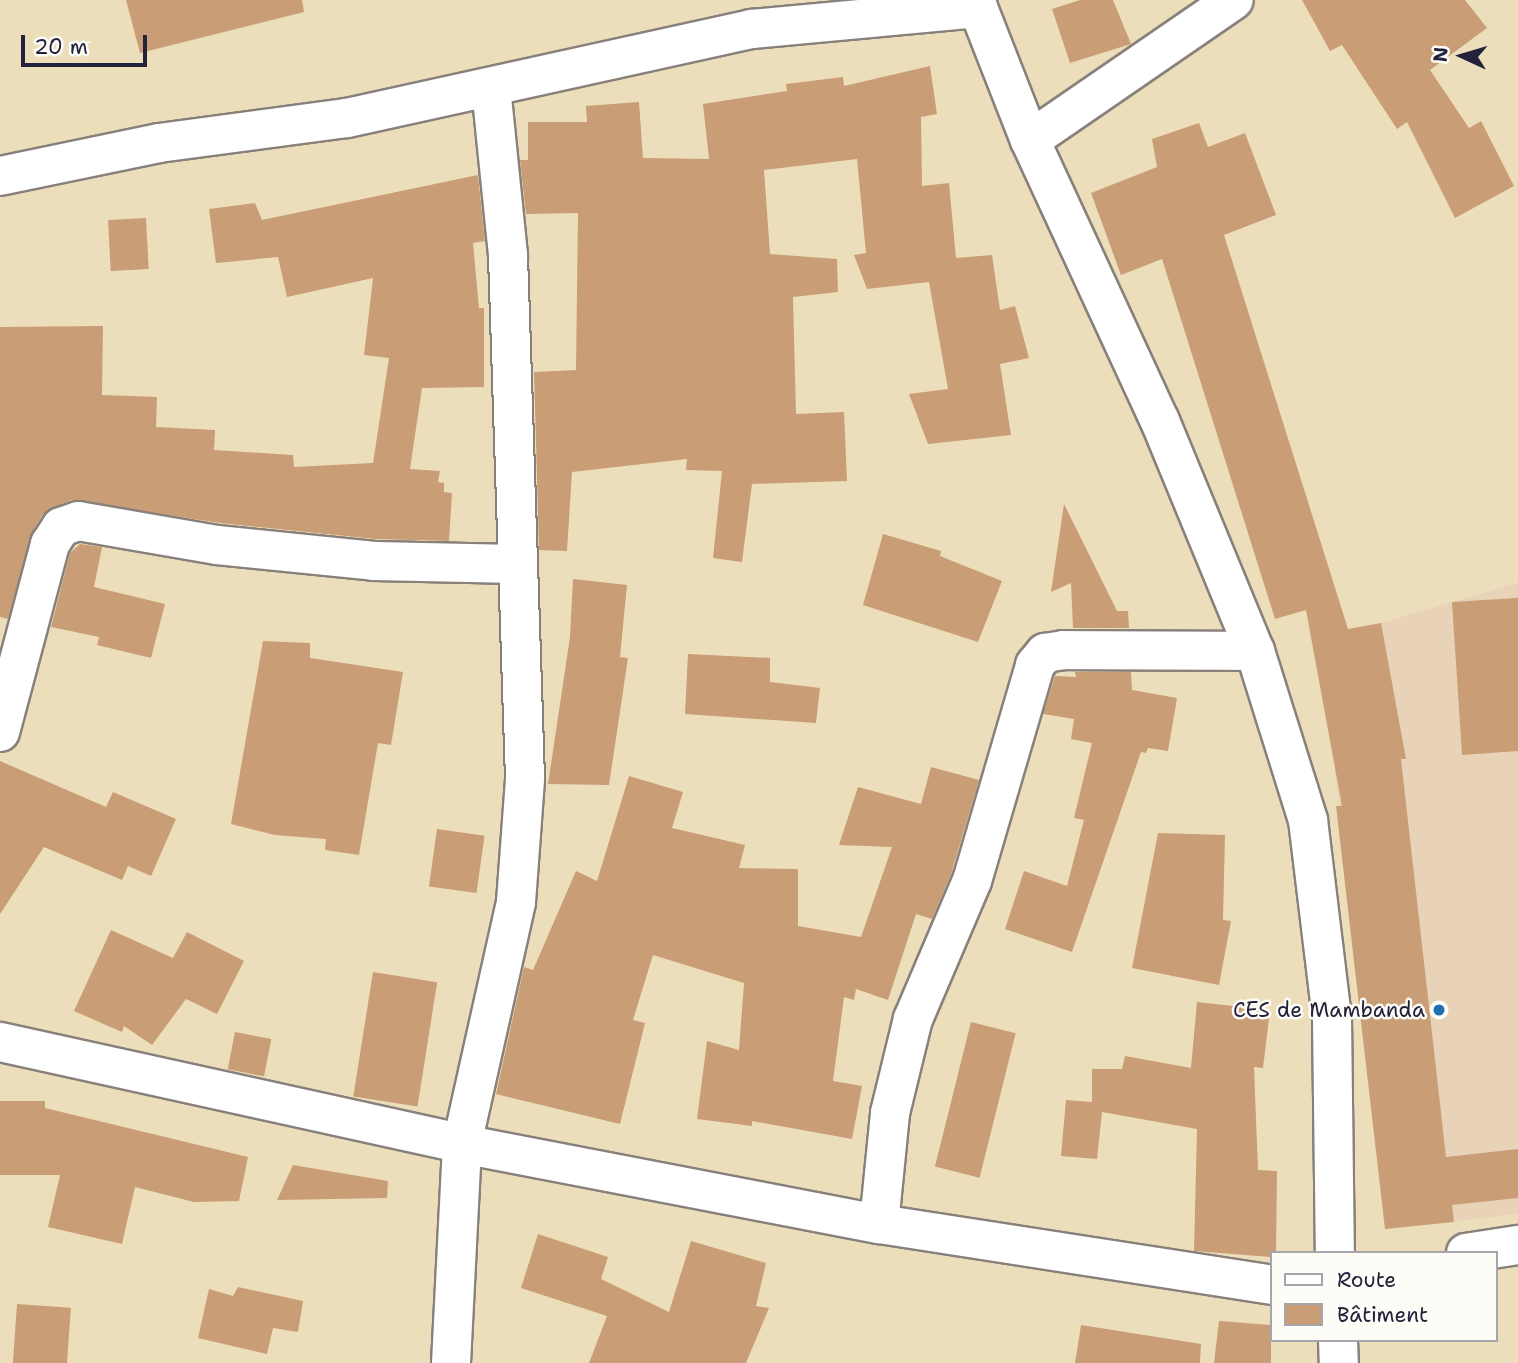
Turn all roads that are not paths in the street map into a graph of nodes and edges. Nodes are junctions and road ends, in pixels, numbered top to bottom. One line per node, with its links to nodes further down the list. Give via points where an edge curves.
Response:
1 (1234, 0): 4 (street)
2 (976, 4): 3 (street, via 752,29); 4 (street)
3 (491, 87): 5 (street, via 347,118 159,143); 6 (street, via 508,255)
4 (1030, 140): 7 (street, via 1160,421)
5 (0, 176)
6 (517, 564): 8 (street, via 374,561 217,545 78,521 61,527 50,544); 10 (street, via 526,779 516,902)
7 (1255, 651): 11 (street, via 1063,650 1045,653 1035,665 972,881 913,1019 890,1112); 13 (street, via 1308,820 1332,1018)
8 (0, 732)
9 (0, 1042): 10 (street)
10 (462, 1144): 11 (street); 17 (street)
11 (879, 1223): 15 (street)
12 (1518, 1245): 14 (street)
13 (1335, 1251)
14 (1479, 1251)
15 (1270, 1285)
16 (1338, 1342): 18 (street)
17 (451, 1363)
18 (1339, 1363)

